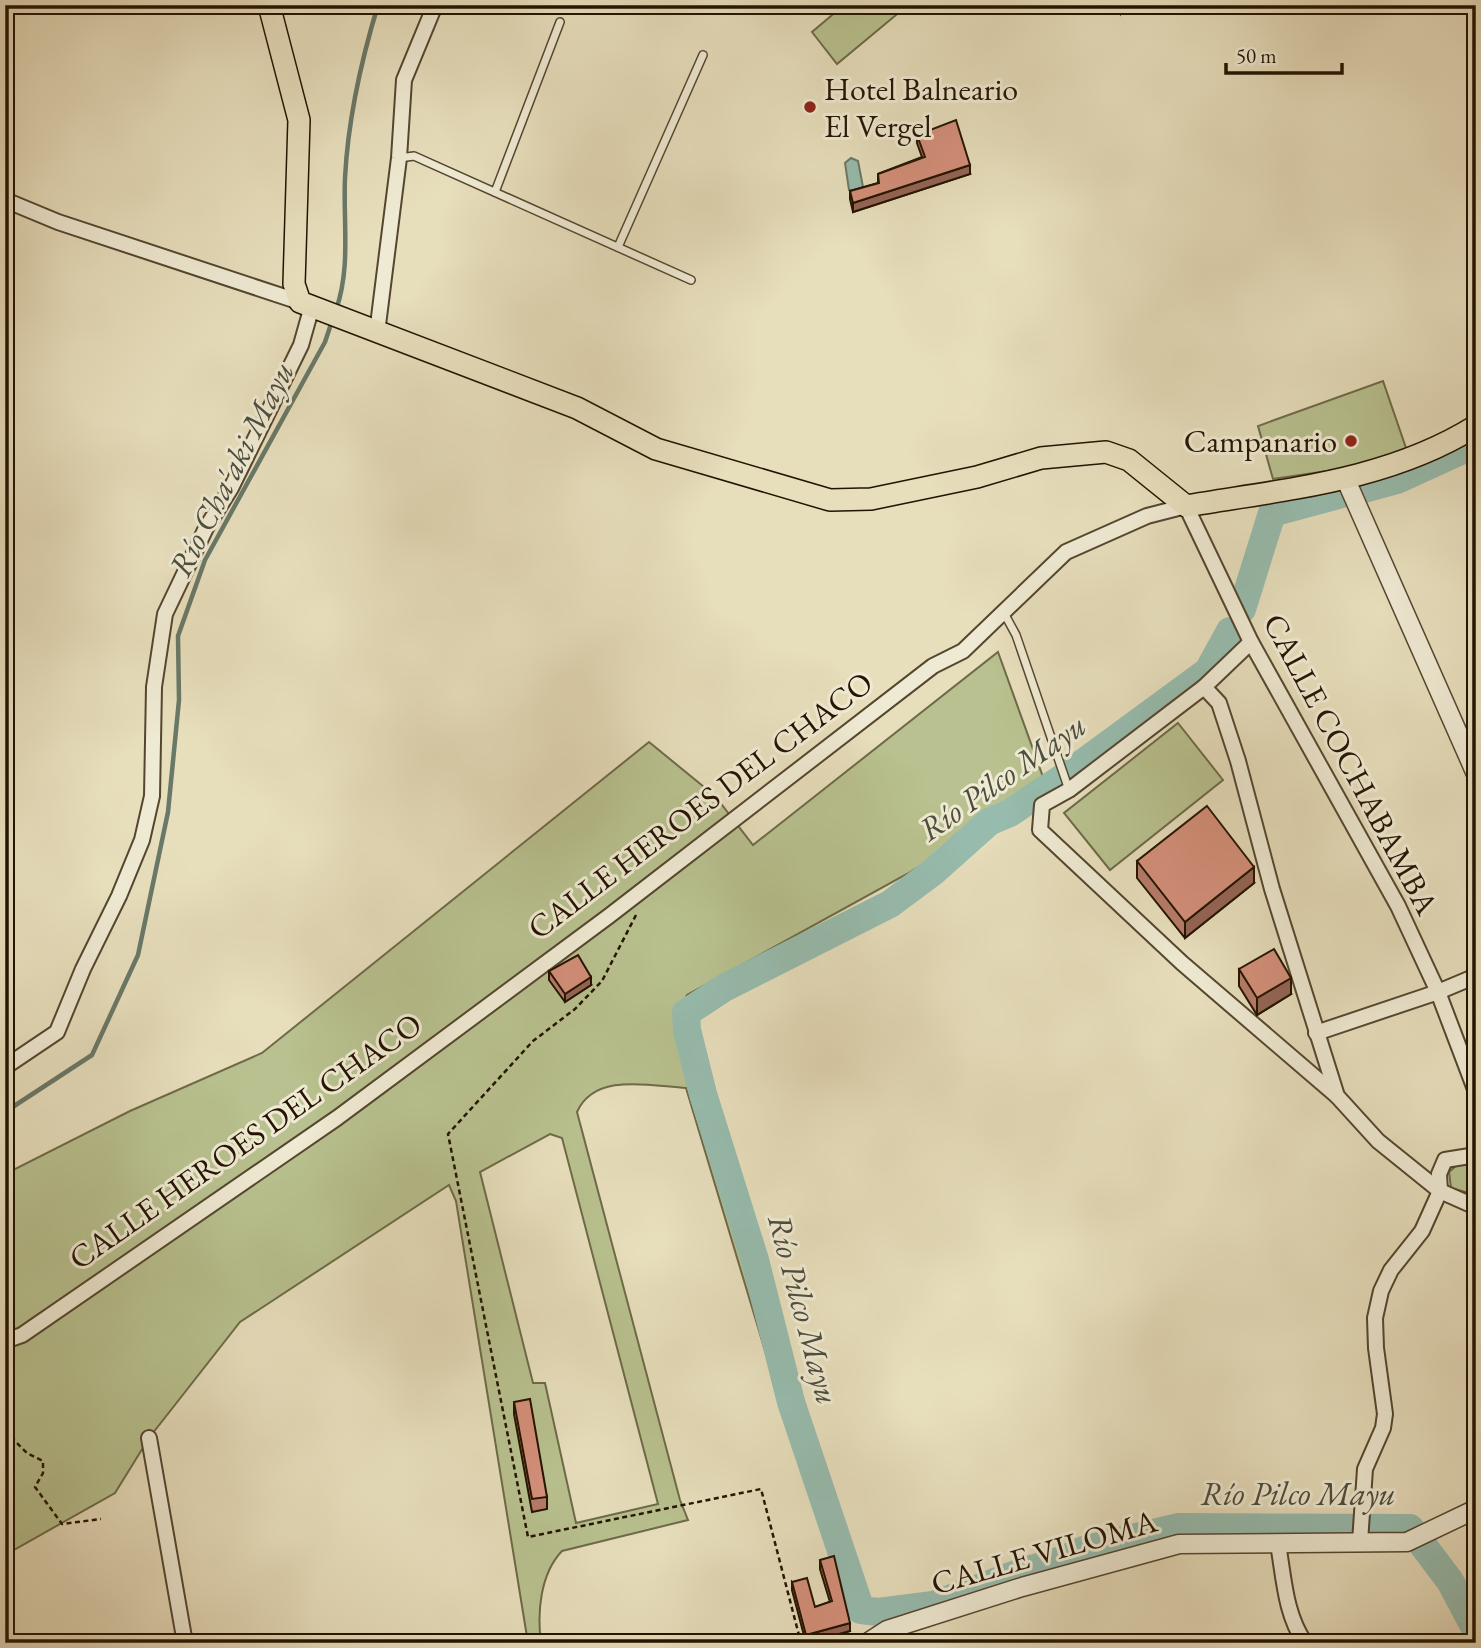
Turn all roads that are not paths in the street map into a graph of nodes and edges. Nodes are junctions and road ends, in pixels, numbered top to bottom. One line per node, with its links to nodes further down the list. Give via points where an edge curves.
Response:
1 (269, 5): 10 (main road, via 299,120 294,284)
2 (435, 5): 5 (street, via 404,80)
3 (560, 22): 6 (lane)
4 (703, 55): 8 (lane)
5 (399, 158): 6 (lane, via 414,156); 11 (street)
6 (495, 192): 8 (lane)
7 (5, 200): 10 (street)
8 (618, 247): 9 (lane)
9 (691, 280)
10 (310, 306): 11 (main road); 23 (street, via 301,345 166,614 154,687 152,796 142,840 57,1032)
11 (377, 333): 14 (main road, via 577,408 656,449 830,500 871,499 1041,458 1106,452 1129,460)
12 (1476, 426): 13 (main road, CALLE HEROES DEL CHACO, via 1442,447)
13 (1346, 480): 14 (main road, CALLE HEROES DEL CHACO); 18 (street)
14 (1186, 506): 15 (street, CALLE HEROES DEL CHACO, via 1135,521 1066,552); 16 (street, CALLE COCHABAMBA)
15 (1003, 612): 19 (lane, via 1016,635); 29 (street, CALLE HEROES DEL CHACO, via 962,651 933,666 337,1118 22,1335)
16 (1251, 642): 17 (street); 21 (street, CALLE COCHABAMBA, via 1398,906)
17 (1204, 687): 19 (street); 22 (street, via 1219,703 1238,761)
18 (1476, 774)
19 (1069, 790): 25 (street, via 1042,805 1040,830 1182,963)
20 (1476, 976): 21 (street)
21 (1438, 992): 22 (street); 24 (street, CALLE COCHABAMBA)
22 (1316, 1033): 25 (street)
23 (5, 1067)
24 (1476, 1092)
25 (1337, 1097): 27 (street, via 1378,1141)
26 (1476, 1155): 27 (street, via 1446,1160 1439,1174)
27 (1440, 1191): 28 (street); 32 (street, via 1422,1231 1391,1270 1381,1291 1375,1318 1385,1414 1364,1469)
28 (1476, 1207)
29 (5, 1341)
30 (149, 1438): 35 (street)
31 (1476, 1509): 32 (street, CALLE VILOMA, via 1407,1542)
32 (1360, 1539): 33 (street, CALLE VILOMA)
33 (1278, 1544): 34 (street, CALLE VILOMA, via 1179,1544 1022,1587); 37 (street, via 1286,1597)
34 (888, 1636): 36 (street, CALLE VILOMA)
35 (185, 1643)
36 (867, 1643)
37 (1305, 1643)

